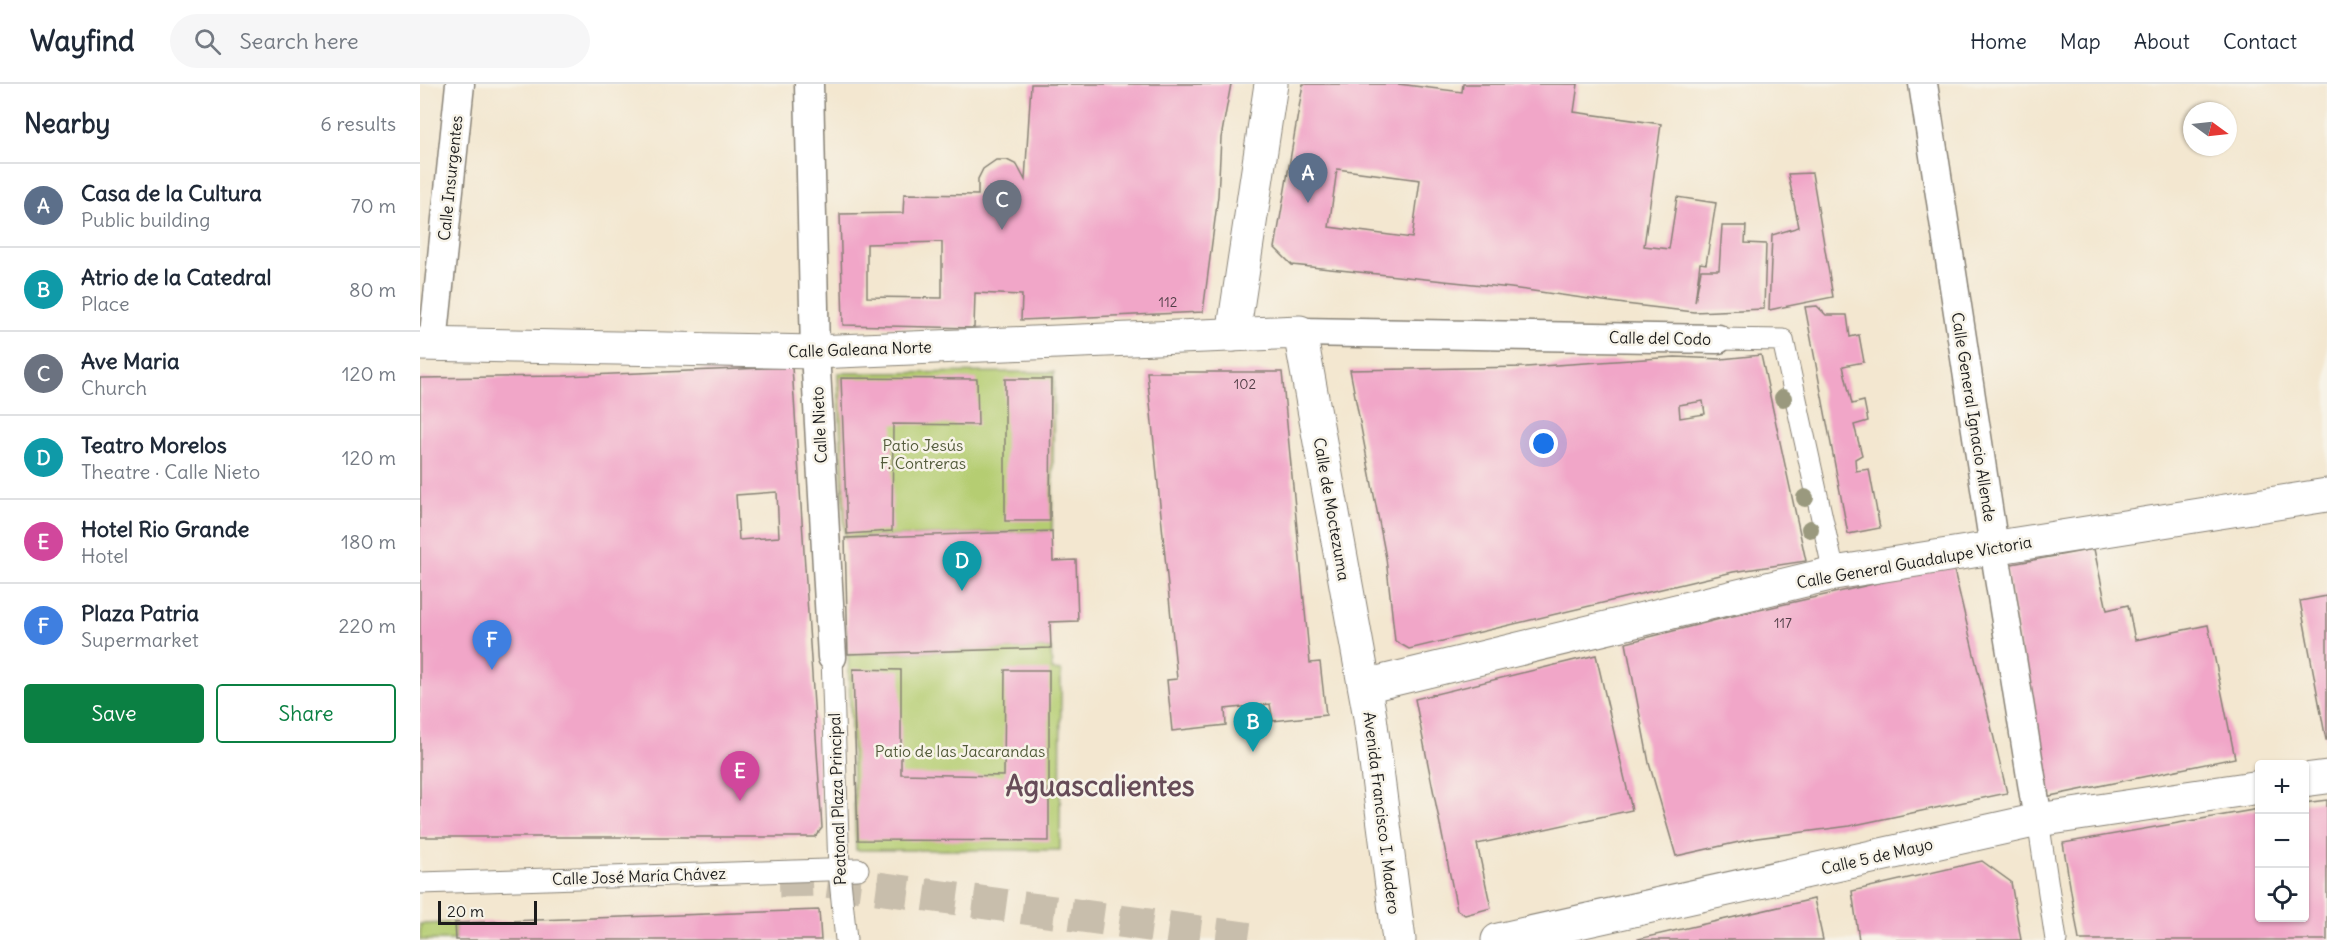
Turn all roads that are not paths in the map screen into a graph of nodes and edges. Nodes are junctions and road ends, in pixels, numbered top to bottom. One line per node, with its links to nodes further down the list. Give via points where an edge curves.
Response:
1 (460, 84): 8 (street, Calle Insurgentes)
2 (809, 84): 9 (street, Calle Nieto)
3 (1271, 84): 6 (main road)
4 (1923, 84): 11 (street, Calle General Ignacio Allende)
5 (1300, 332): 6 (main road, Calle Galeana Norte); 7 (street, Calle del Codo); 14 (main road, Calle de Moctezuma)
6 (1233, 335): 9 (main road, Calle Galeana Norte)
7 (1718, 339): 12 (street, Calle del Codo, via 1783,340)
8 (426, 344): 9 (main road, Calle Galeana Norte)
9 (815, 352): 13 (street, Calle Nieto)
10 (2327, 495): 11 (main road, Calle General Guadalupe Victoria)
11 (1994, 547): 12 (main road, Calle General Guadalupe Victoria); 18 (street, Calle General Ignacio Allende)
12 (1834, 573): 14 (main road, Calle General Guadalupe Victoria)
13 (832, 657): 19 (street, Peatonal Plaza Principal)
14 (1365, 686): 22 (main road, Avenida Francisco I. Madero)
15 (2327, 777): 16 (main road)
16 (2309, 779)
17 (2255, 788): 18 (main road, Calle 5 de Mayo)
18 (2038, 820): 23 (main road, Calle 5 de Mayo); 24 (street)
19 (849, 869): 20 (street, Calle José María Chávez); 21 (street, Peatonal Plaza Principal)
20 (420, 884)
21 (846, 940)
22 (1399, 940)
23 (1498, 940)
24 (2056, 940)

